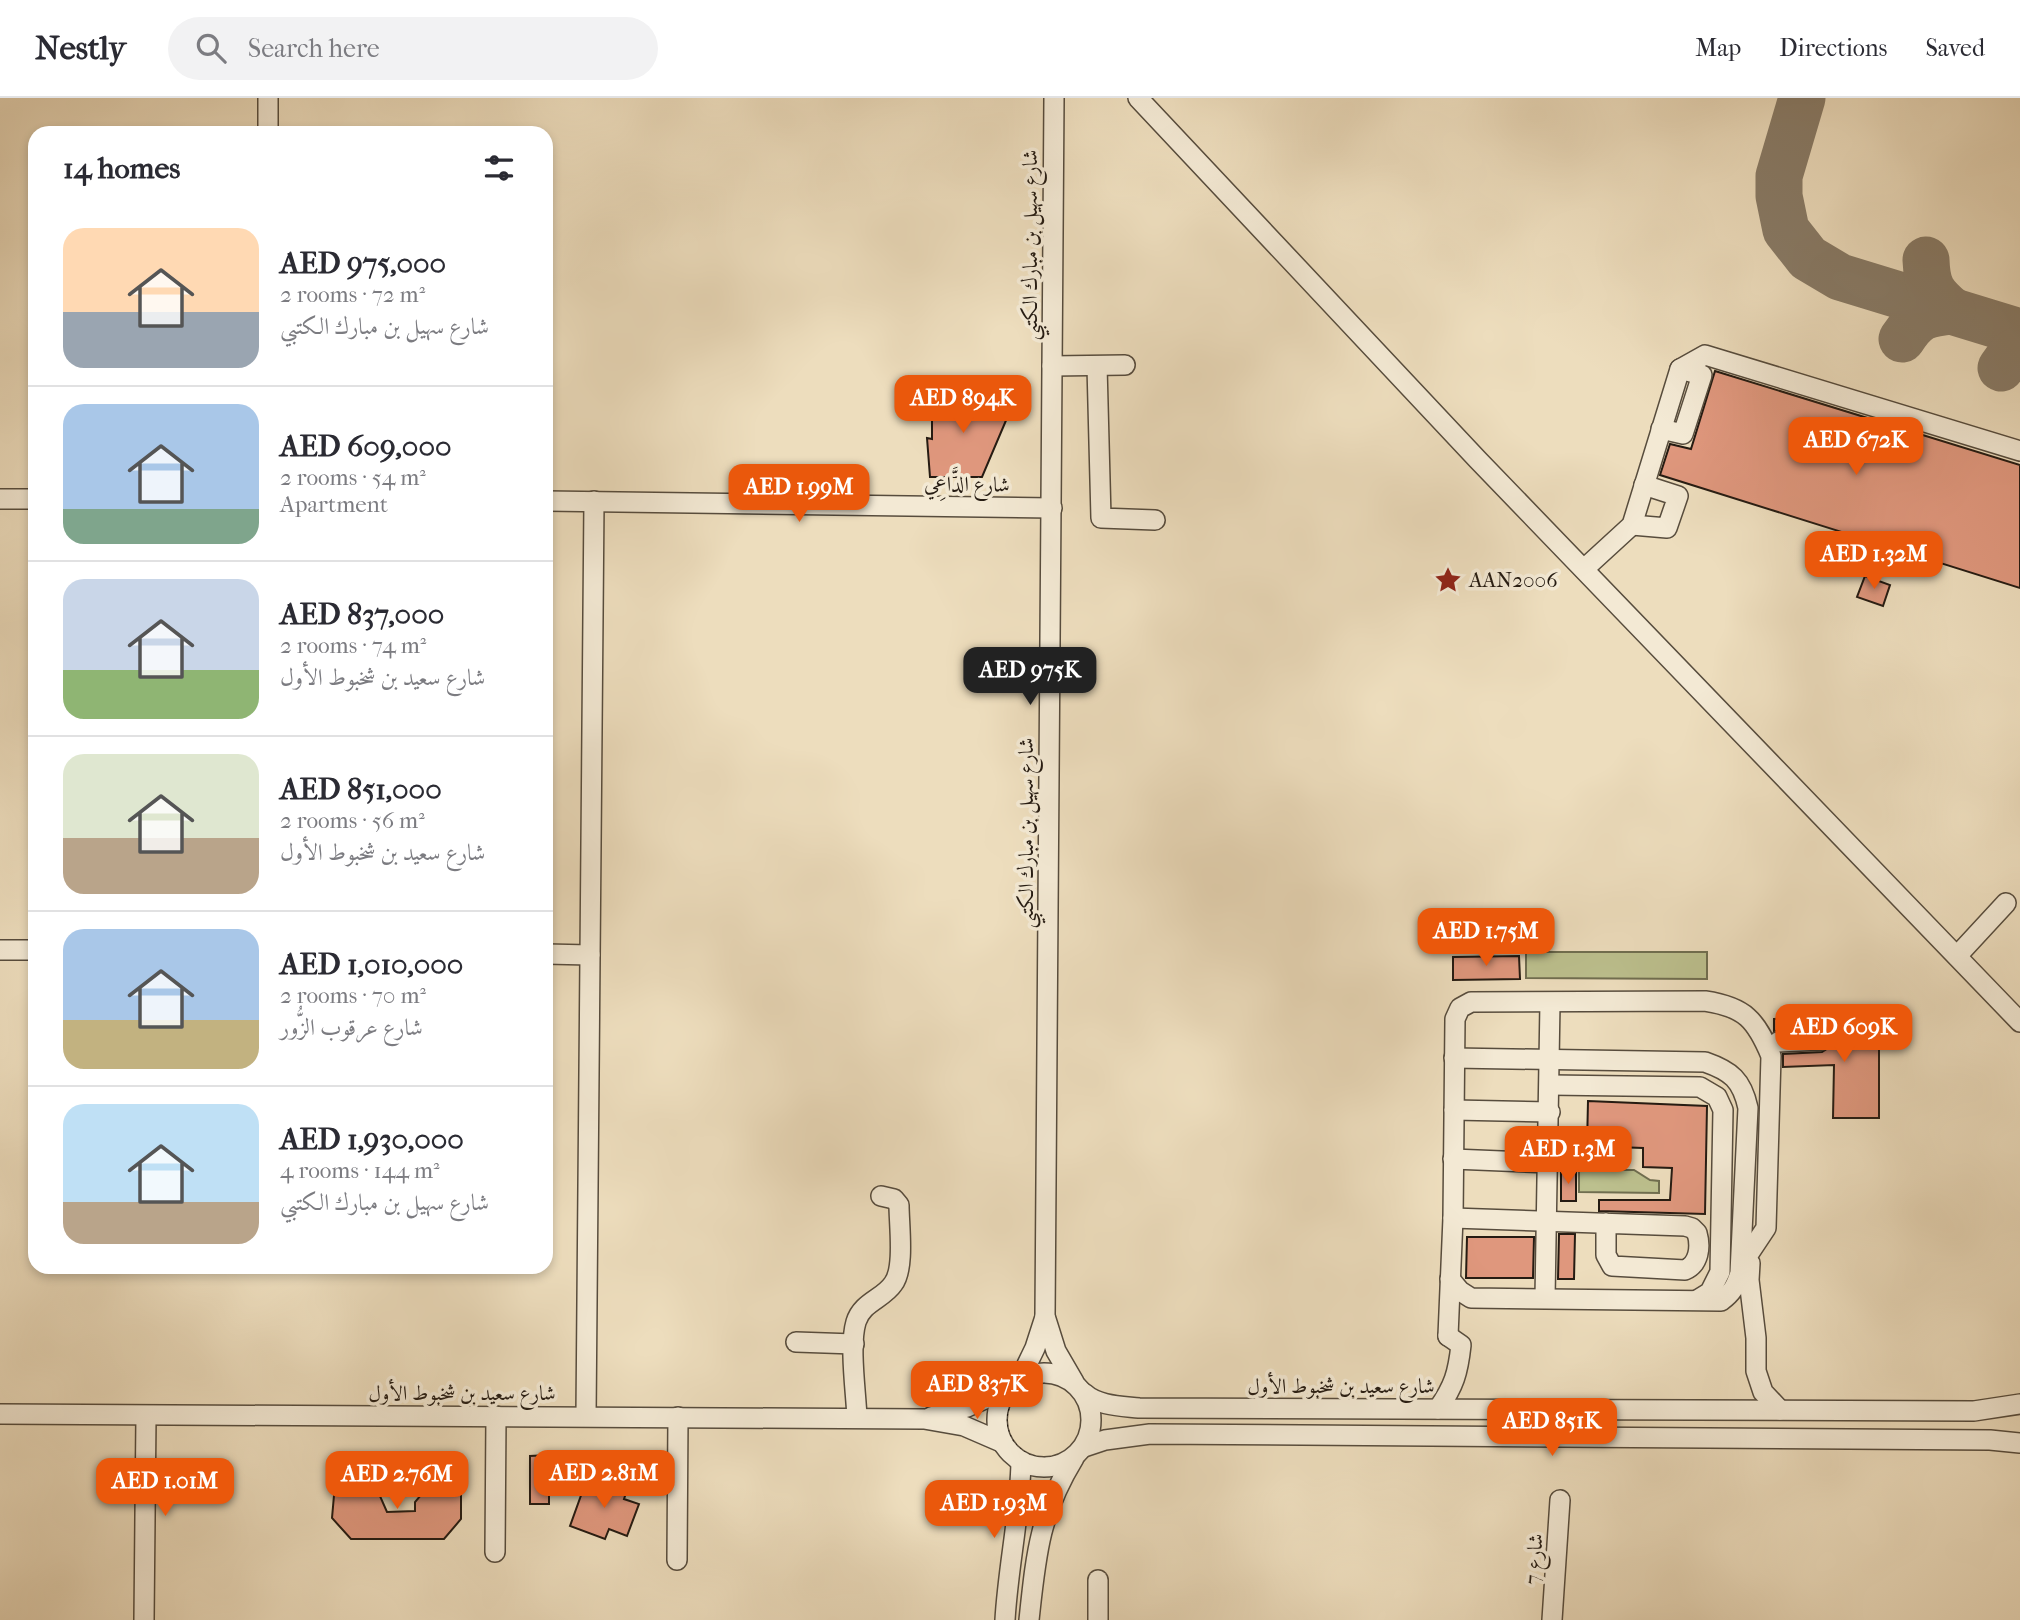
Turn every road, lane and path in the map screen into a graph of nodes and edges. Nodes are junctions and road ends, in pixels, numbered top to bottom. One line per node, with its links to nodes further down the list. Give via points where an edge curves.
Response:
1 (268, 98): 4 (street)
2 (1054, 98): 6 (street, شارع سهيل بن مبارك الكتبي)
3 (1138, 98): 17 (street)
4 (268, 126)
5 (1125, 365): 7 (street)
6 (1052, 366): 7 (street); 14 (street, شارع سهيل بن مبارك الكتبي)
7 (1097, 366): 15 (street, via 1101,518)
8 (2020, 451): 9 (street, via 1705,355 1680,369 1702,375 1683,434 1661,429)
9 (1644, 485): 16 (street); 16 (street, via 1678,496 1667,528)
10 (0, 499): 11 (street)
11 (28, 499)
12 (553, 501): 13 (street, شارع الدَّاعِي)
13 (594, 501): 14 (street, شارع الدَّاعِي); 22 (street)
14 (1052, 508): 42 (street, شارع سهيل بن مبارك الكتبي)
15 (1155, 520)
16 (1632, 524): 17 (street)
17 (1584, 569): 23 (street)
18 (2006, 903): 23 (street)
19 (0, 950): 20 (street)
20 (28, 950)
21 (553, 954): 22 (street)
22 (590, 954): 54 (street)
23 (1957, 956): 25 (street)
24 (1550, 1008): 27 (street, via 1705,1001 1740,1011); 28 (street, via 1471,1013 1461,1024); 29 (street); 38 (street, via 1704,1013 1724,1016 1745,1029 1760,1058)
25 (2020, 1022)
26 (1821, 1040): 27 (street)
27 (1770, 1044): 38 (street, via 1766,1228)
28 (1455, 1050): 29 (street); 30 (street)
29 (1551, 1072): 31 (street); 41 (street, via 1700,1087 1721,1102 1720,1272 1703,1301)
30 (1454, 1110): 31 (street); 32 (street)
31 (1550, 1112): 33 (street)
32 (1454, 1159): 33 (street); 35 (street)
33 (1549, 1163): 36 (street)
34 (881, 1196): 45 (street, via 899,1205 899,1269 893,1284 866,1305 856,1320)
35 (1453, 1218): 36 (street); 39 (street)
36 (1546, 1221): 37 (street); 41 (street)
37 (1606, 1223): 37 (street, via 1606,1255 1612,1266 1685,1270 1698,1258 1699,1238 1692,1228)
38 (1750, 1252): 40 (street)
39 (1450, 1279): 41 (street, via 1471,1298); 43 (street)
40 (1749, 1280): 43 (street, via 1732,1306 1719,1308 1472,1306 1456,1314); 50 (street, via 1759,1385)
41 (1545, 1298)
42 (1045, 1316): 46 (street, شارع سهيل بن مبارك الكتبي, via 1035,1348); 47 (street, شارع سهيل بن مبارك الكتبي, via 1056,1350)
43 (1448, 1336): 49 (street, via 1461,1345 1458,1367 1453,1387)
44 (796, 1342): 45 (street)
45 (854, 1344): 56 (street)
46 (1014, 1384): 47 (street, شارع سعيد بن شخبوط الأول, via 1047,1373); 57 (street, شارع سعيد بن شخبوط الأول); 59 (street, شارع سهيل بن مبارك الكتبي, via 997,1414)
47 (1079, 1387): 49 (street, شارع سعيد بن شخبوط الأول, via 1090,1399 1139,1408); 61 (street, شارع سهيل بن مبارك الكتبي, via 1092,1420)
48 (2020, 1404): 50 (street, شارع سعيد بن شخبوط الأول, via 1975,1411)
49 (1438, 1409): 50 (street, شارع سعيد بن شخبوط الأول)
50 (1780, 1410)
51 (0, 1414): 52 (street, شارع سعيد بن شخبوط الأول)
52 (146, 1416): 53 (street, شارع سعيد بن شخبوط الأول); 67 (street)
53 (496, 1416): 54 (street, شارع سعيد بن شخبوط الأول); 64 (street)
54 (586, 1416): 55 (street, شارع سعيد بن شخبوط الأول)
55 (678, 1417): 56 (street, شارع سعيد بن شخبوط الأول); 65 (street)
56 (857, 1418): 57 (street, شارع سعيد بن شخبوط الأول)
57 (924, 1419): 59 (street, شارع سعيد بن شخبوط الأول, via 964,1426)
58 (1084, 1424): 58 (path, via 1072,1448 1044,1459 1014,1445 1005,1421 1007,1408 1020,1389 1042,1380 1069,1388 1077,1397)
59 (1002, 1442): 62 (street)
60 (2020, 1444): 61 (street, via 1990,1440 1150,1434 1105,1440)
61 (1079, 1452): 62 (street, via 1048,1468); 69 (street, via 1045,1516)
62 (1021, 1462): 68 (street)
63 (1560, 1500): 71 (street, شارع 7)
64 (495, 1552)
65 (677, 1560)
66 (1098, 1580): 70 (street)
67 (144, 1620)
68 (1005, 1620)
69 (1029, 1620)
70 (1098, 1620)
71 (1552, 1620)

